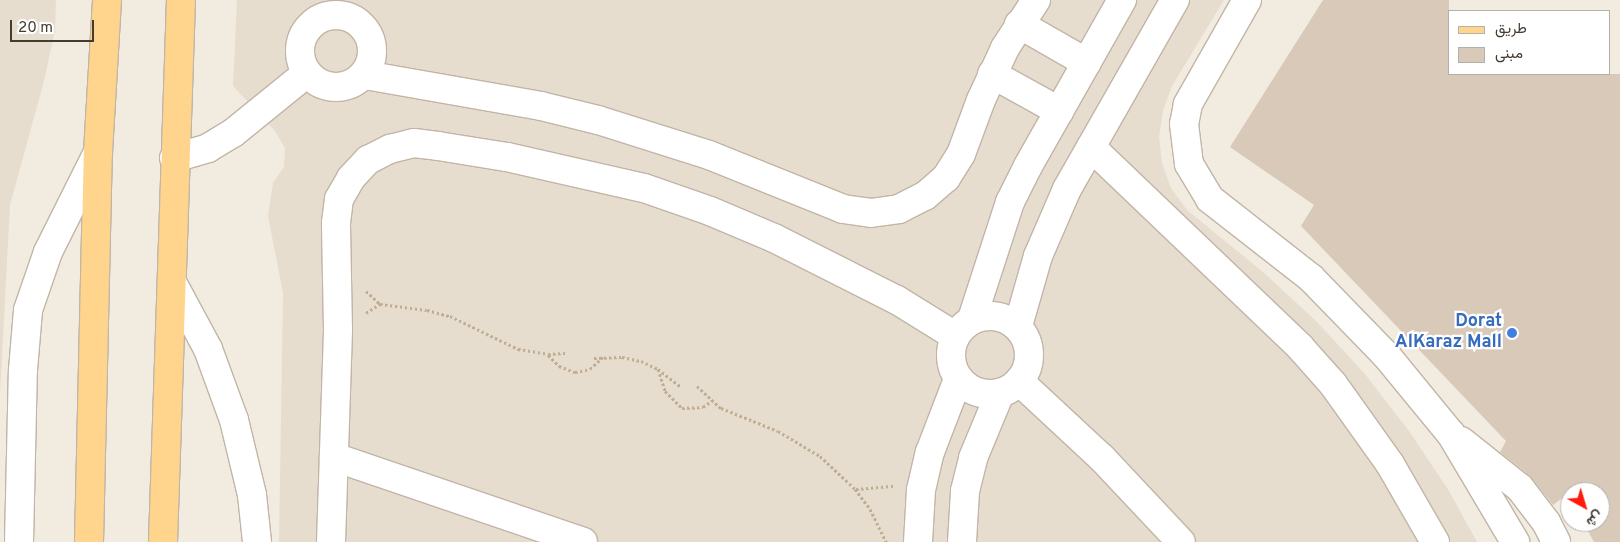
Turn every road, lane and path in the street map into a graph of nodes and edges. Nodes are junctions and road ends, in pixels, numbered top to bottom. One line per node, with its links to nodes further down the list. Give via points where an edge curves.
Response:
1 (107, 0): 15 (main road)
2 (181, 0): 16 (main road)
3 (1036, 0): 8 (street)
4 (1122, 0): 9 (street)
5 (1176, 0): 14 (street)
6 (1247, 0): 31 (street, via 1188,104 1184,124 1189,164 1210,198 1311,278 1350,315)
7 (313, 10): 10 (street, via 300,45 300,60); 12 (street, via 350,17 365,27 373,42 373,60)
8 (1019, 24): 9 (street); 11 (street)
9 (1087, 63): 13 (street)
10 (307, 73): 12 (street, via 319,84 335,88 351,85); 16 (street, via 233,133 193,155)
11 (992, 74): 12 (street, via 961,154 946,178 925,196 899,208 871,213 843,210 709,155 598,120 541,106); 13 (street)
12 (364, 75)
13 (1059, 111): 20 (street, via 1010,202)
14 (1091, 147): 19 (street, via 1052,222); 43 (street, via 1300,347 1333,384 1390,464)
15 (98, 152): 33 (street, via 48,252 28,310 23,370); 34 (main road)
16 (174, 158): 17 (main road)
17 (172, 282): 35 (main road); 36 (street, via 208,349 234,420 252,494)
18 (380, 304): 22 (path, via 450,316 518,350)
19 (1018, 326): 20 (street, via 1004,318 988,315); 29 (street, via 1030,353 1027,368)
20 (963, 328): 26 (street, via 950,351 951,366); 32 (street, via 888,296 774,238 644,188 507,157 414,143 390,149 368,160 351,178 340,199 336,223 338,330)
21 (565, 353): 22 (path)
22 (548, 354): 23 (path, via 559,366 575,372 590,368)
23 (603, 357): 24 (path); 25 (path, via 622,357)
24 (594, 358)
25 (658, 369): 27 (path); 30 (path, via 665,391 682,408 703,407)
26 (958, 379): 29 (street, via 970,389 984,394); 40 (street, via 930,452 922,490)
27 (680, 386)
28 (697, 386): 30 (path)
29 (1010, 387): 41 (street, via 973,458 965,491); 42 (street, via 1102,458)
30 (712, 401): 39 (path, via 738,417 800,442 820,456 855,489 870,509)
31 (1451, 434): 44 (street); 45 (street, via 1520,488 1546,522)
32 (334, 457): 37 (street); 38 (street)
33 (19, 542)
34 (89, 542)
35 (163, 542)
36 (257, 542)
37 (331, 542)
38 (583, 542)
39 (886, 542)
40 (918, 542)
41 (962, 542)
42 (1181, 542)
43 (1435, 542)
44 (1514, 542)
45 (1556, 542)

